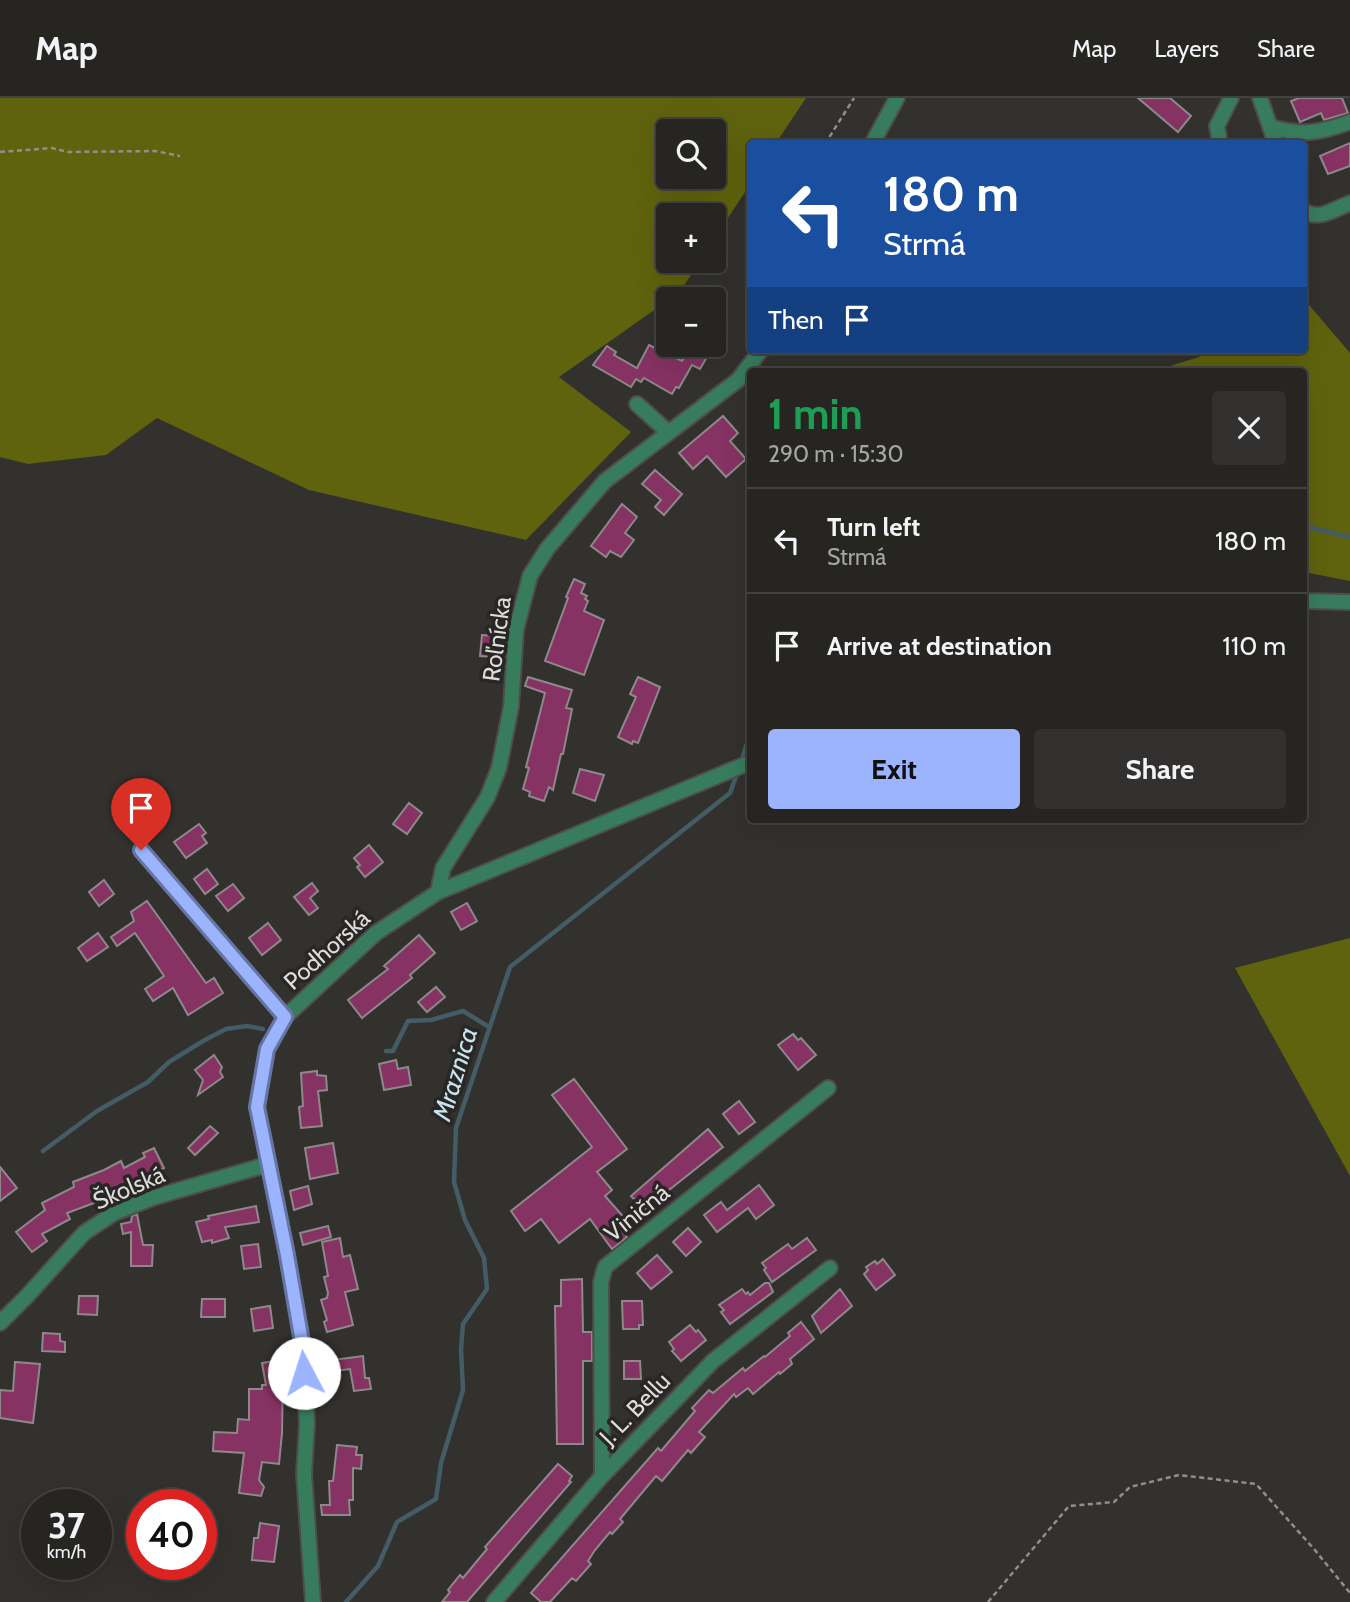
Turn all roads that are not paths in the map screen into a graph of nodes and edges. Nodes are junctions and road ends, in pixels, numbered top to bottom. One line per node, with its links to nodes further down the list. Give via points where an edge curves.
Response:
1 (897, 98): 6 (street)
2 (1231, 98): 7 (street, via 1217,126)
3 (1260, 98): 5 (street)
4 (1350, 122): 5 (street, via 1306,134)
5 (1270, 127): 8 (street)
6 (874, 140)
7 (1219, 140)
8 (1275, 140)
9 (1350, 203): 10 (street, via 1323,215)
10 (1307, 212)
11 (758, 354): 13 (street, Roľnícka)
12 (747, 368): 15 (street, Roľnícka, via 738,380)
13 (747, 368)
14 (637, 404): 15 (street)
15 (667, 432): 20 (street, Roľnícka, via 606,481 547,549 530,576 516,630 511,707 499,768 487,798 443,867)
16 (1307, 601): 17 (street)
17 (1350, 602)
18 (747, 763): 20 (street, Podhorská)
19 (141, 850): 21 (street)
20 (438, 892): 21 (street, Podhorská, via 376,933)
21 (285, 1017): 23 (street, Podhorská, via 267,1049 257,1107)
22 (828, 1088): 26 (street, Viničná, via 606,1267 601,1282)
23 (269, 1164): 25 (street, Školská, via 114,1213 84,1233); 27 (street, Podhorská, via 303,1348 304,1474)
24 (830, 1268): 26 (street, J. L. Bellu, via 713,1361)
25 (0, 1323)
26 (602, 1476): 28 (street, J. L. Bellu)
27 (313, 1602)
28 (494, 1602)

